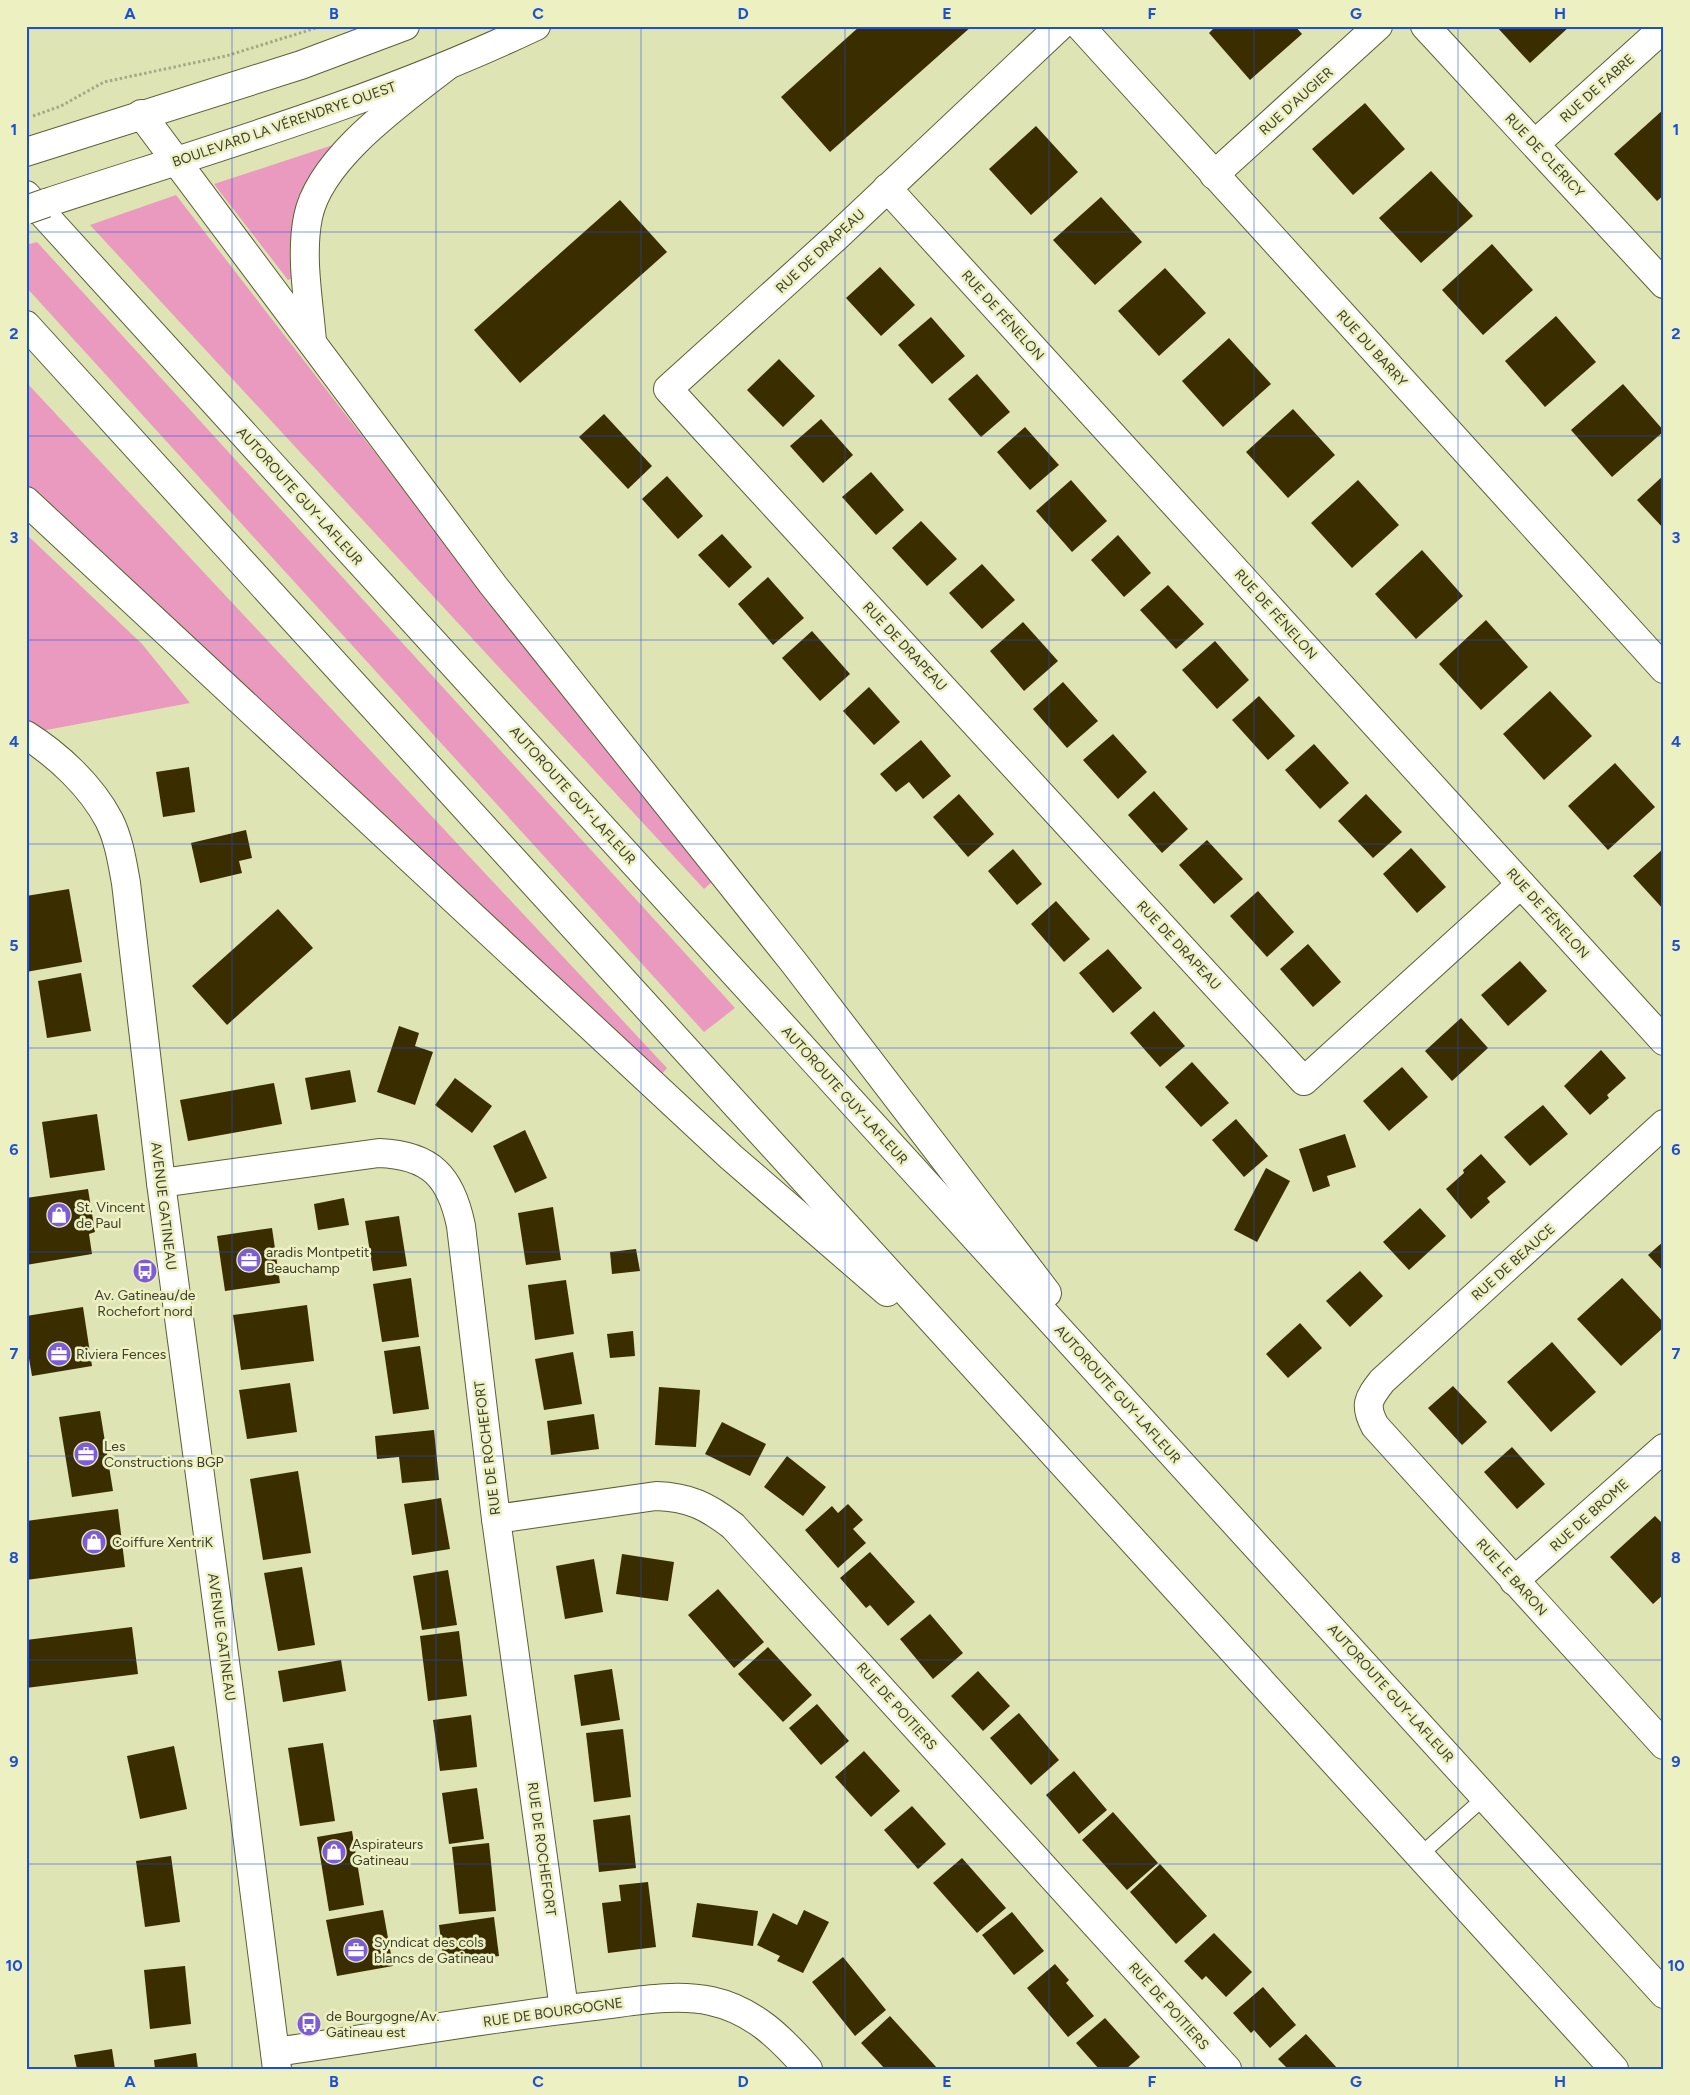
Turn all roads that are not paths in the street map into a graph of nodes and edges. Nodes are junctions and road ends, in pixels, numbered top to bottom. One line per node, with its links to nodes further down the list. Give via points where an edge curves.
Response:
1 (405, 26): 9 (main road, via 301,65)
2 (536, 26): 8 (main road, BOULEVARD LA VÉRENDRYE OUEST)
3 (1060, 26): 14 (main road, RUE DE DRAPEAU)
4 (1080, 26): 13 (main road, RUE DU BARRY)
5 (1378, 26): 13 (main road, RUE D'AUGIER)
6 (1425, 26): 10 (main road, RUE DE CLÉRICY)
7 (1658, 32): 10 (main road, RUE DE FABRE)
8 (447, 66): 12 (main road, BOULEVARD LA VÉRENDRYE OUEST, via 321,114); 19 (main road, via 383,116 340,158 316,194 308,217 306,241)
9 (141, 114): 11 (main road); 12 (main road)
10 (1535, 144): 17 (main road, RUE DE CLÉRICY)
11 (26, 152)
12 (175, 162): 16 (main road, BOULEVARD LA VÉRENDRYE OUEST, bridge); 19 (main road)
13 (1214, 175): 21 (main road, RUE DU BARRY)
14 (887, 188): 23 (main road, RUE DE FÉNELON); 23 (main road, RUE DE DRAPEAU, via 668,389 1304,1081)
15 (26, 195): 29 (main road, AUTOROUTE GUY-LAFLEUR)
16 (26, 210)
17 (1664, 284)
18 (26, 325): 27 (main road)
19 (312, 342): 29 (main road, via 492,585 795,964)
20 (26, 501): 27 (main road, via 731,1157)
21 (1664, 669)
22 (26, 735): 26 (main road, AVENUE GATINEAU, via 54,756 93,796 109,820 120,849)
23 (1521, 884): 24 (main road, RUE DE FÉNELON)
24 (1664, 1041)
25 (1664, 1124): 28 (main road, RUE DE BEAUCE, via 1382,1382)
26 (161, 1183): 31 (main road, RUE DE ROCHEFORT, via 379,1153 400,1154 419,1160 436,1172 448,1185 461,1226); 38 (main road, AVENUE GATINEAU)
27 (986, 1379): 35 (main road)
28 (1368, 1405): 32 (main road, RUE LE BARON, via 1375,1426)
29 (1159, 1439): 34 (main road, AUTOROUTE GUY-LAFLEUR)
30 (1664, 1448): 32 (main road, RUE DE BROME)
31 (496, 1519): 37 (main road, RUE DE ROCHEFORT); 40 (main road, RUE DE POITIERS, via 656,1496 676,1496 697,1502 733,1526)
32 (1514, 1581): 33 (main road, RUE LE BARON)
33 (1664, 1745)
34 (1485, 1797): 35 (lane); 36 (main road, AUTOROUTE GUY-LAFLEUR)
35 (1418, 1856): 41 (main road)
36 (1664, 1994)
37 (564, 2009): 38 (main road, RUE DE BOURGOGNE); 39 (main road, RUE DE BOURGOGNE, via 684,1998 711,2001 760,2021 784,2041)
38 (276, 2060)
39 (808, 2069)
40 (1226, 2069)
41 (1614, 2069)

